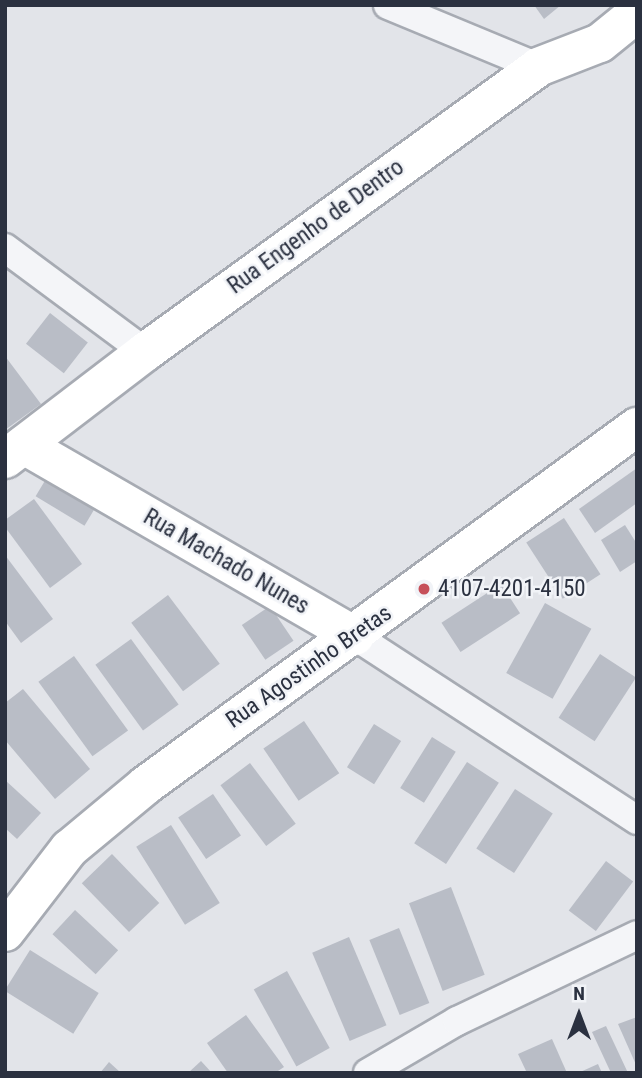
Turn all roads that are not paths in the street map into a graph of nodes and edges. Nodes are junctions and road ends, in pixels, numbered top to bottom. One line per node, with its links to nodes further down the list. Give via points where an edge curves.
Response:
1 (388, 5): 3 (street)
2 (635, 18): 3 (street, Rua Engenho de Dentro, via 600,43)
3 (538, 67): 5 (street, Rua Engenho de Dentro)
4 (5, 248): 5 (street)
5 (145, 352): 7 (street, Rua Engenho de Dentro)
6 (637, 427): 8 (street, Rua Agostinho Bretas)
7 (15, 452): 8 (street, Rua Machado Nunes)
8 (355, 636): 9 (street, Rua Machado Nunes); 10 (street, Rua Agostinho Bretas, via 229,723 69,849)
9 (637, 820)
10 (5, 932)
11 (637, 935): 12 (street, via 457,1021)
12 (368, 1073)

